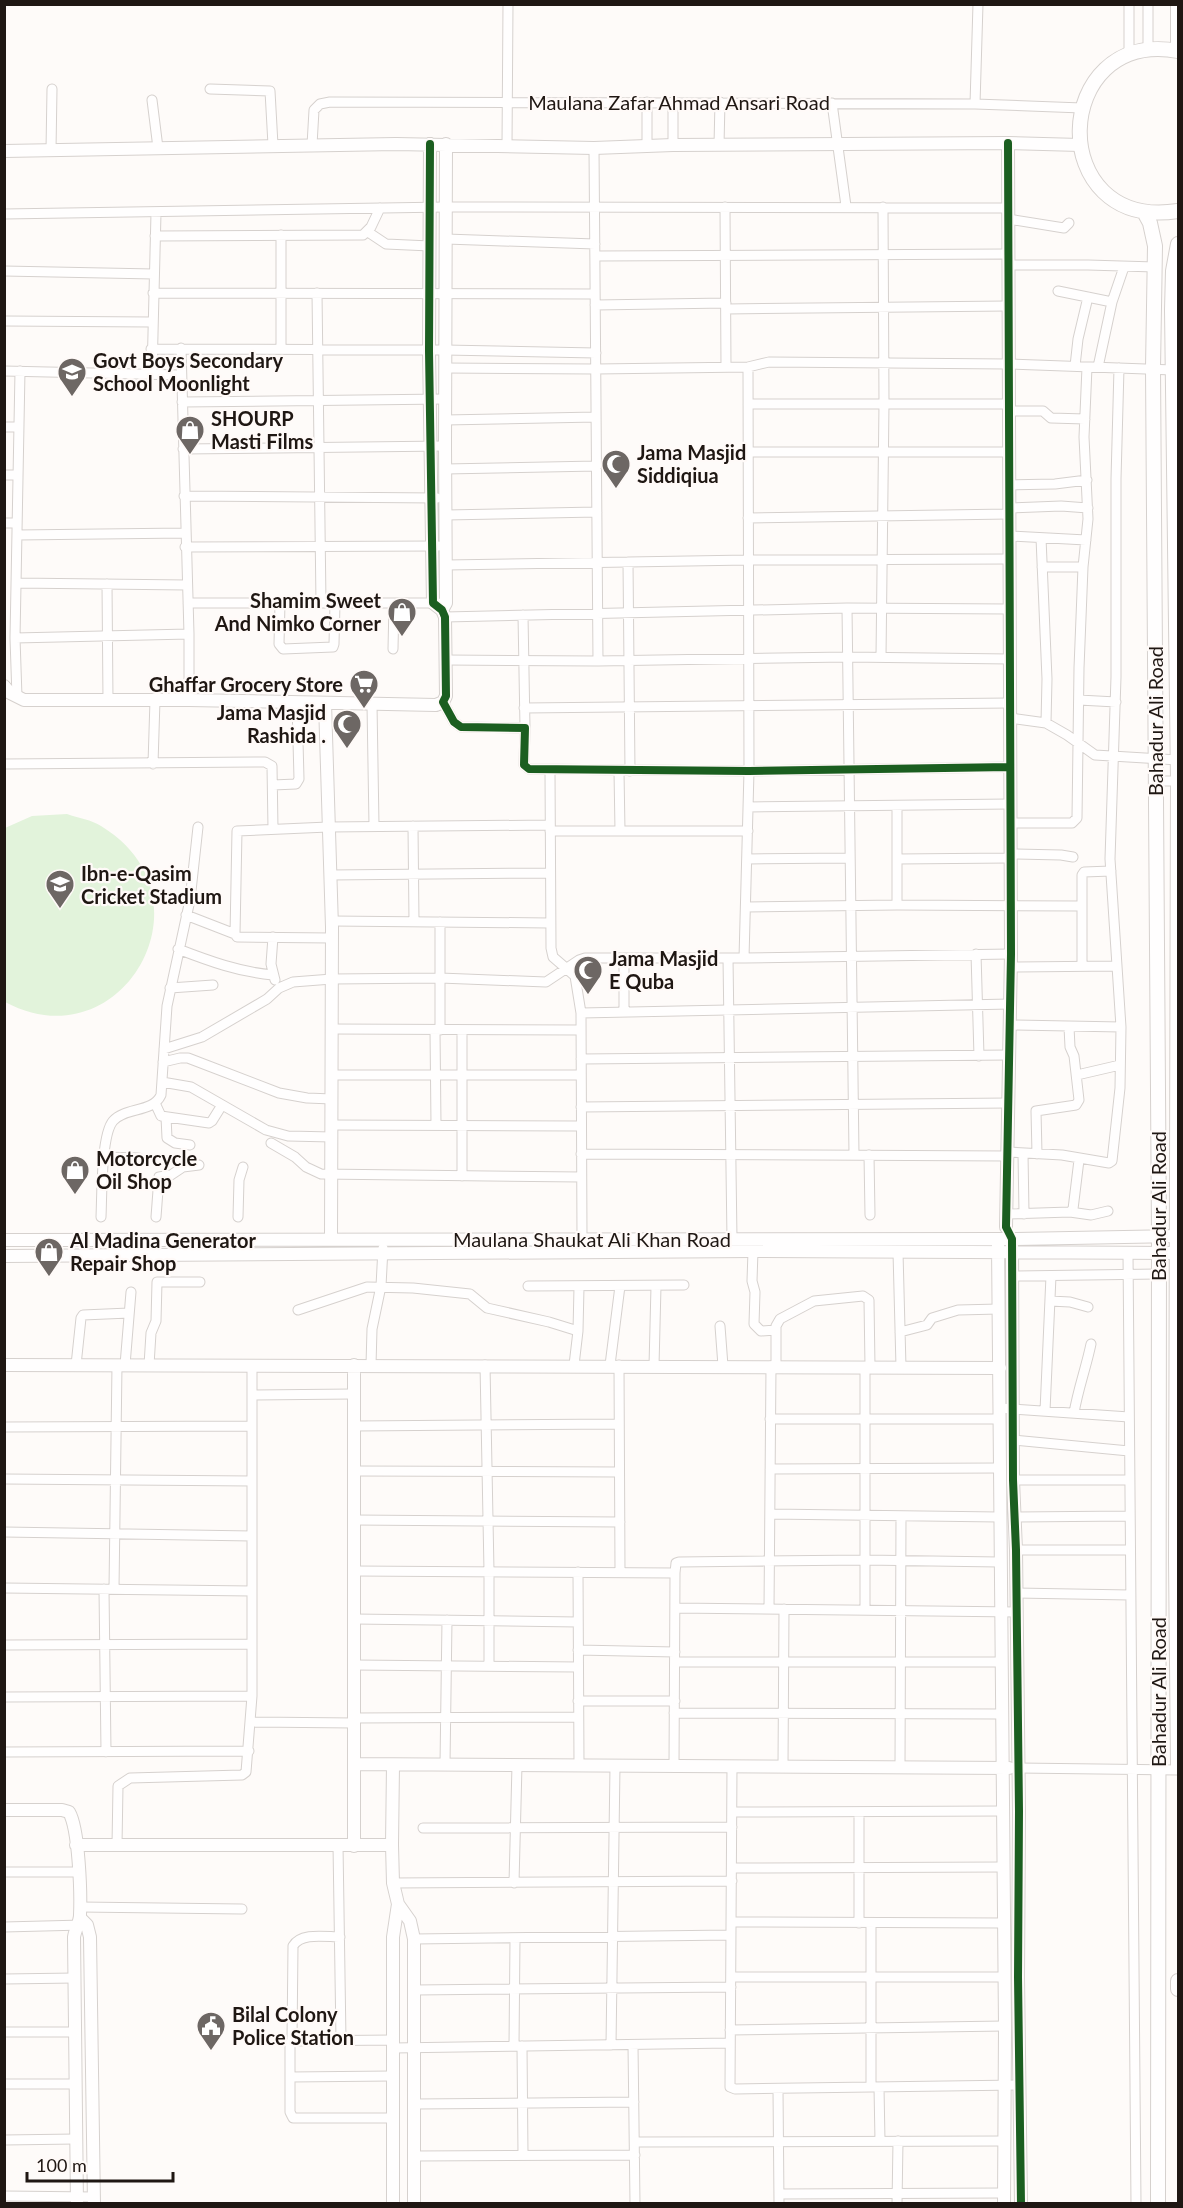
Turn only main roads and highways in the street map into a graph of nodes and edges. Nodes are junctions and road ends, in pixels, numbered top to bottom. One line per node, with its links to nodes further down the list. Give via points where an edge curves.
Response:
1 (1178, 4): 2 (main road)
2 (1178, 51): 4 (main road, via 1148,50 1118,61 1092,86 1079,120 1086,166 1106,192 1124,205)
3 (1179, 211): 4 (main road)
4 (1144, 212): 25 (main road, Bahadur Ali Road, via 1154,234 1155,267)
5 (1179, 244): 6 (main road, Bahadur Ali Road, via 1173,272)
6 (1175, 307): 7 (main road, Bahadur Ali Road)
7 (1174, 365): 8 (main road, Bahadur Ali Road)
8 (1176, 516): 9 (main road, Bahadur Ali Road)
9 (1178, 760): 10 (main road, Bahadur Ali Road)
10 (1178, 781): 11 (main road, Bahadur Ali Road)
11 (1178, 860): 12 (main road, Bahadur Ali Road)
12 (1178, 958): 13 (main road, Bahadur Ali Road)
13 (1177, 1057): 14 (main road, Bahadur Ali Road)
14 (1178, 1236): 15 (main road, Bahadur Ali Road)
15 (1178, 1253): 16 (main road, Bahadur Ali Road)
16 (1177, 1364): 17 (main road, Bahadur Ali Road)
17 (1177, 1418): 18 (main road, Bahadur Ali Road)
18 (1177, 1467): 19 (main road, Bahadur Ali Road)
19 (1177, 1513): 20 (main road, Bahadur Ali Road)
20 (1177, 1561): 21 (main road, Bahadur Ali Road)
21 (1177, 1615): 22 (main road, Bahadur Ali Road)
22 (1178, 1668): 23 (main road, Bahadur Ali Road)
23 (1178, 1715): 24 (main road, Bahadur Ali Road)
24 (1179, 1768)
25 (1158, 2204)

